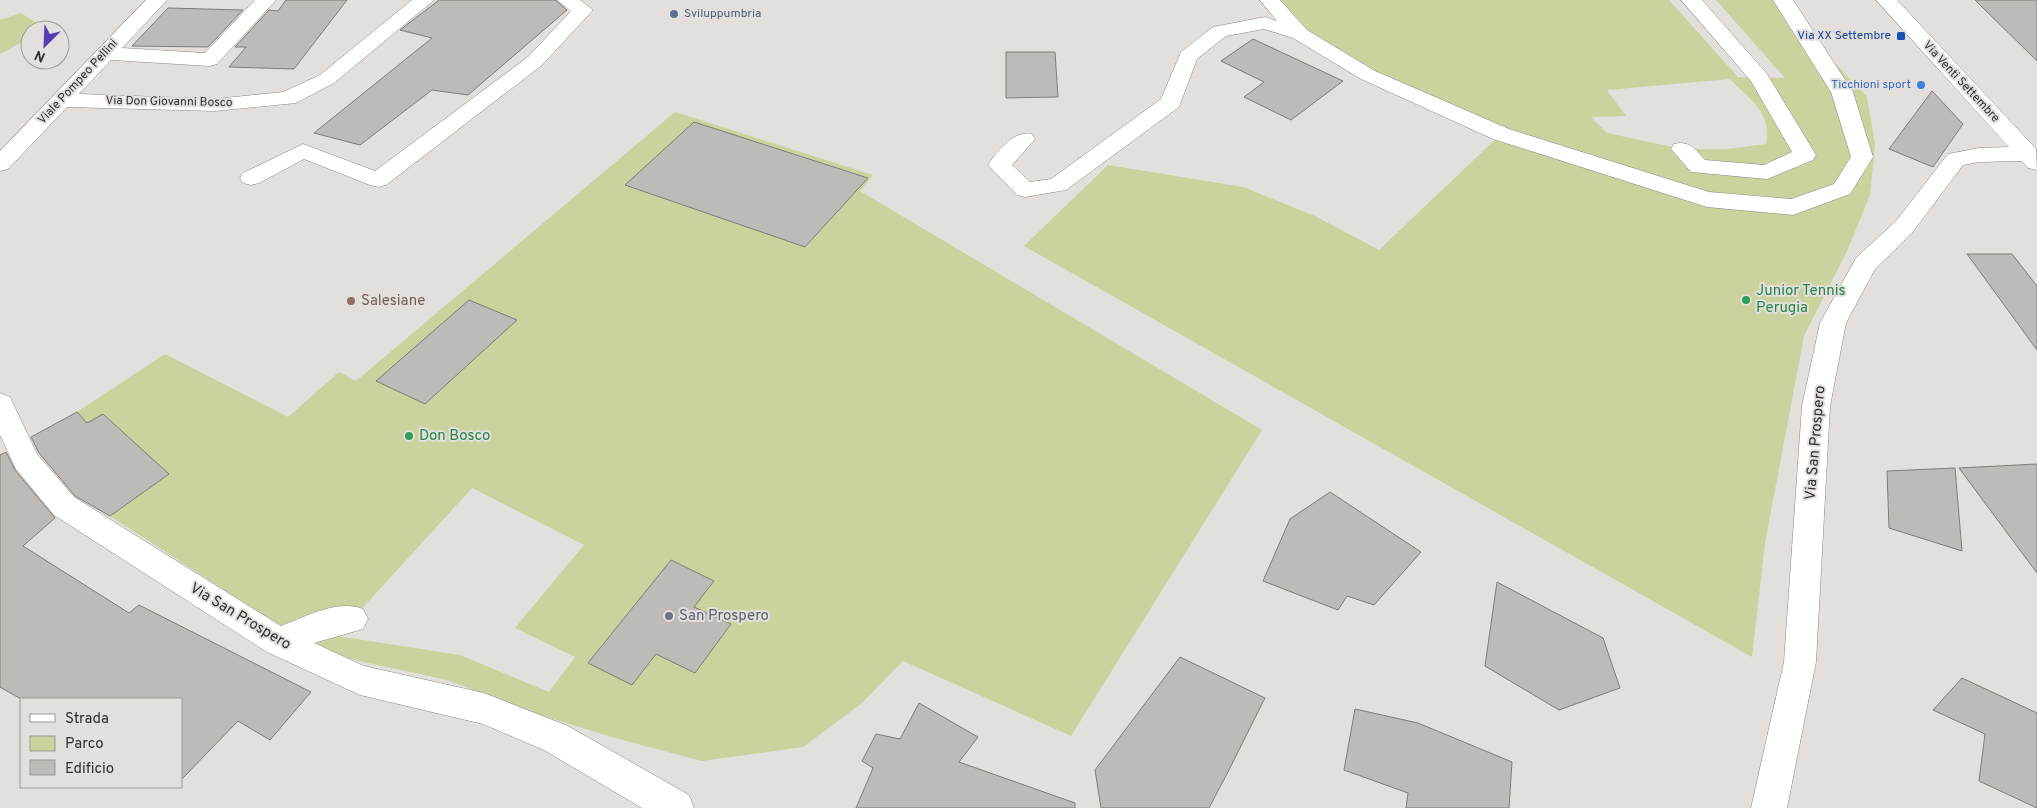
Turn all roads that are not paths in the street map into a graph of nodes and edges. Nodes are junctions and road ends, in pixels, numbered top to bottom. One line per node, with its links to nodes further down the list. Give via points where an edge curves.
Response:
1 (157, 0): 10 (street, Viale Pompeo Pellini)
2 (266, 0): 10 (street, via 210,60)
3 (424, 0): 11 (street, Via Don Giovanni Bosco, via 328,79 288,98 214,105)
4 (567, 0): 16 (street, via 583,10 535,61 378,180 303,151)
5 (1270, 0): 9 (street)
6 (1691, 0): 13 (street, via 1760,78 1805,155 1767,172 1699,167)
7 (1783, 0): 9 (street, via 1842,92 1862,157 1842,189 1793,207 1708,199 1502,134 1368,75)
8 (1886, 0): 14 (street, Via Venti Settembre)
9 (1300, 34): 12 (street, via 1265,23 1220,31 1188,56 1171,102 1058,185 1024,190 999,165)
10 (105, 53): 11 (street, Viale Pompeo Pellini)
11 (61, 100): 15 (street, Viale Pompeo Pellini)
12 (1024, 139)
13 (1682, 150)
14 (2032, 159): 21 (street, Via San Prospero, via 1979,155 1956,159 1904,227 1866,264 1834,323 1816,406 1800,662)
15 (0, 164)
16 (251, 178)
17 (0, 404): 19 (street, Via San Prospero, via 26,461 64,506)
18 (352, 619): 19 (street, via 330,622)
19 (278, 642): 20 (street, Via San Prospero, via 360,680 484,709 556,738)
20 (676, 808)
21 (1769, 808)

